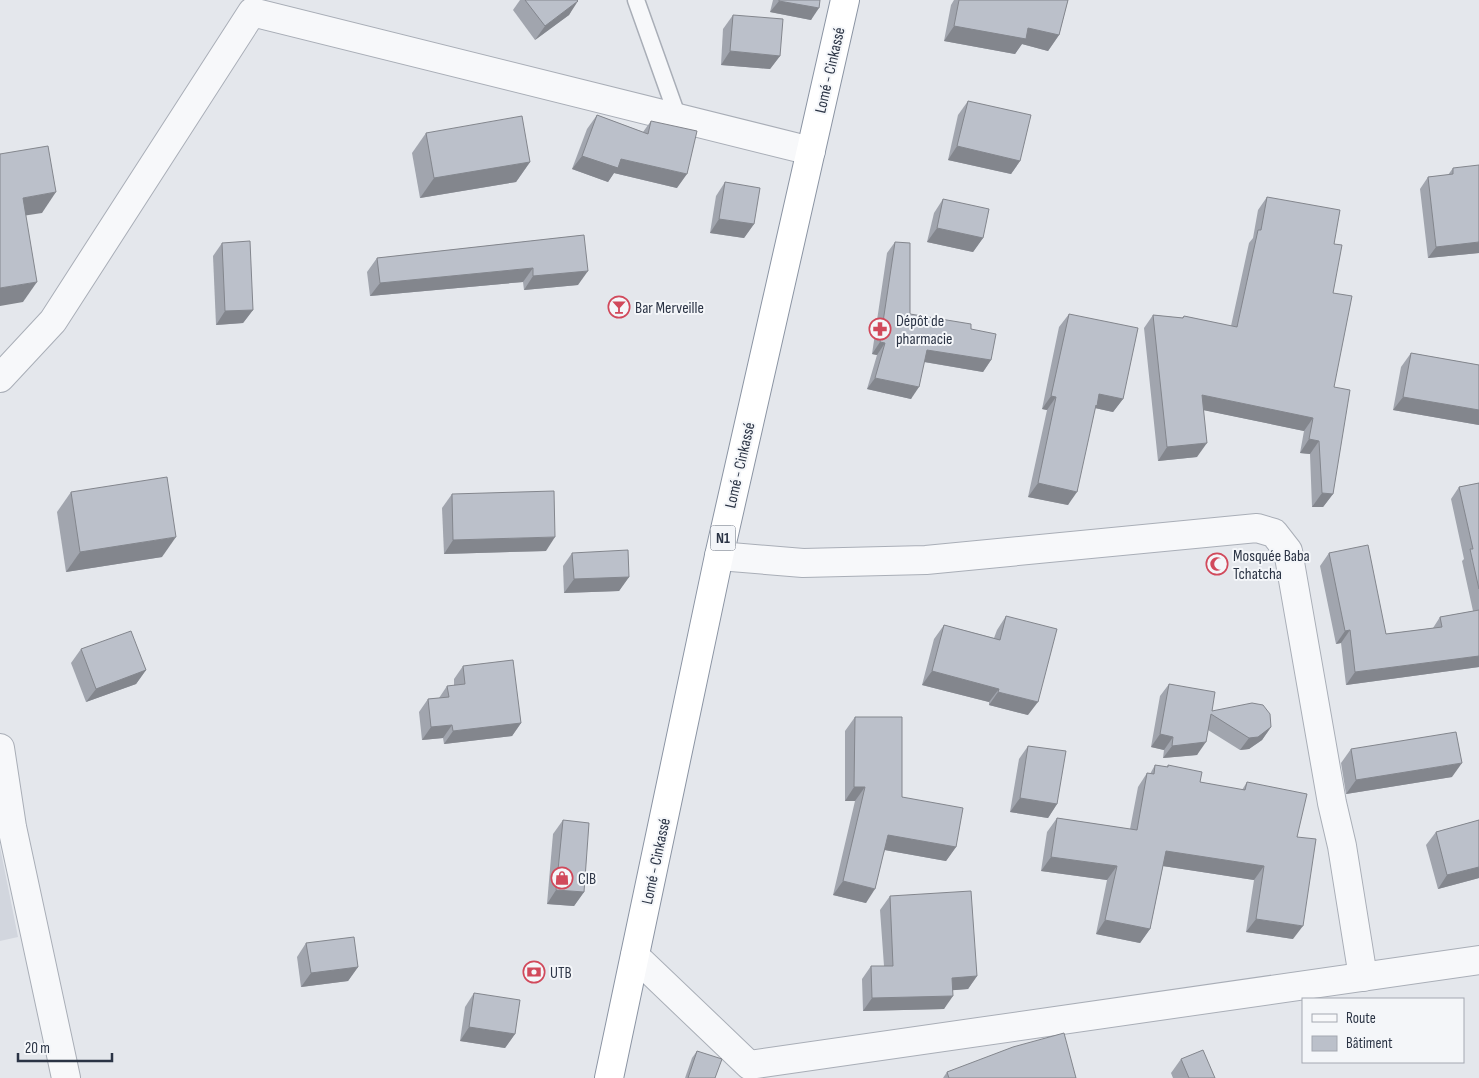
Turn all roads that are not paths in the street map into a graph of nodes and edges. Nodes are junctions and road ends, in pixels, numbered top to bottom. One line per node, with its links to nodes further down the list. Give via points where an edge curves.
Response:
1 (636, 0): 3 (lane)
2 (845, 0): 4 (highway, Lomé - Cinkassé / N1)
3 (678, 118): 4 (street); 5 (street, via 252,12 53,321)
4 (811, 151): 6 (highway, Lomé - Cinkassé / N1)
5 (0, 378)
6 (719, 556): 8 (highway, Lomé - Cinkassé / N1); 10 (street, via 803,562 926,560 1257,528 1274,533 1288,551)
7 (0, 748): 12 (street, via 12,827)
8 (635, 956): 11 (street); 13 (highway, Lomé - Cinkassé / N1)
9 (1479, 960): 10 (street)
10 (1363, 977): 11 (street)
11 (752, 1072)
12 (66, 1078)
13 (609, 1078)

